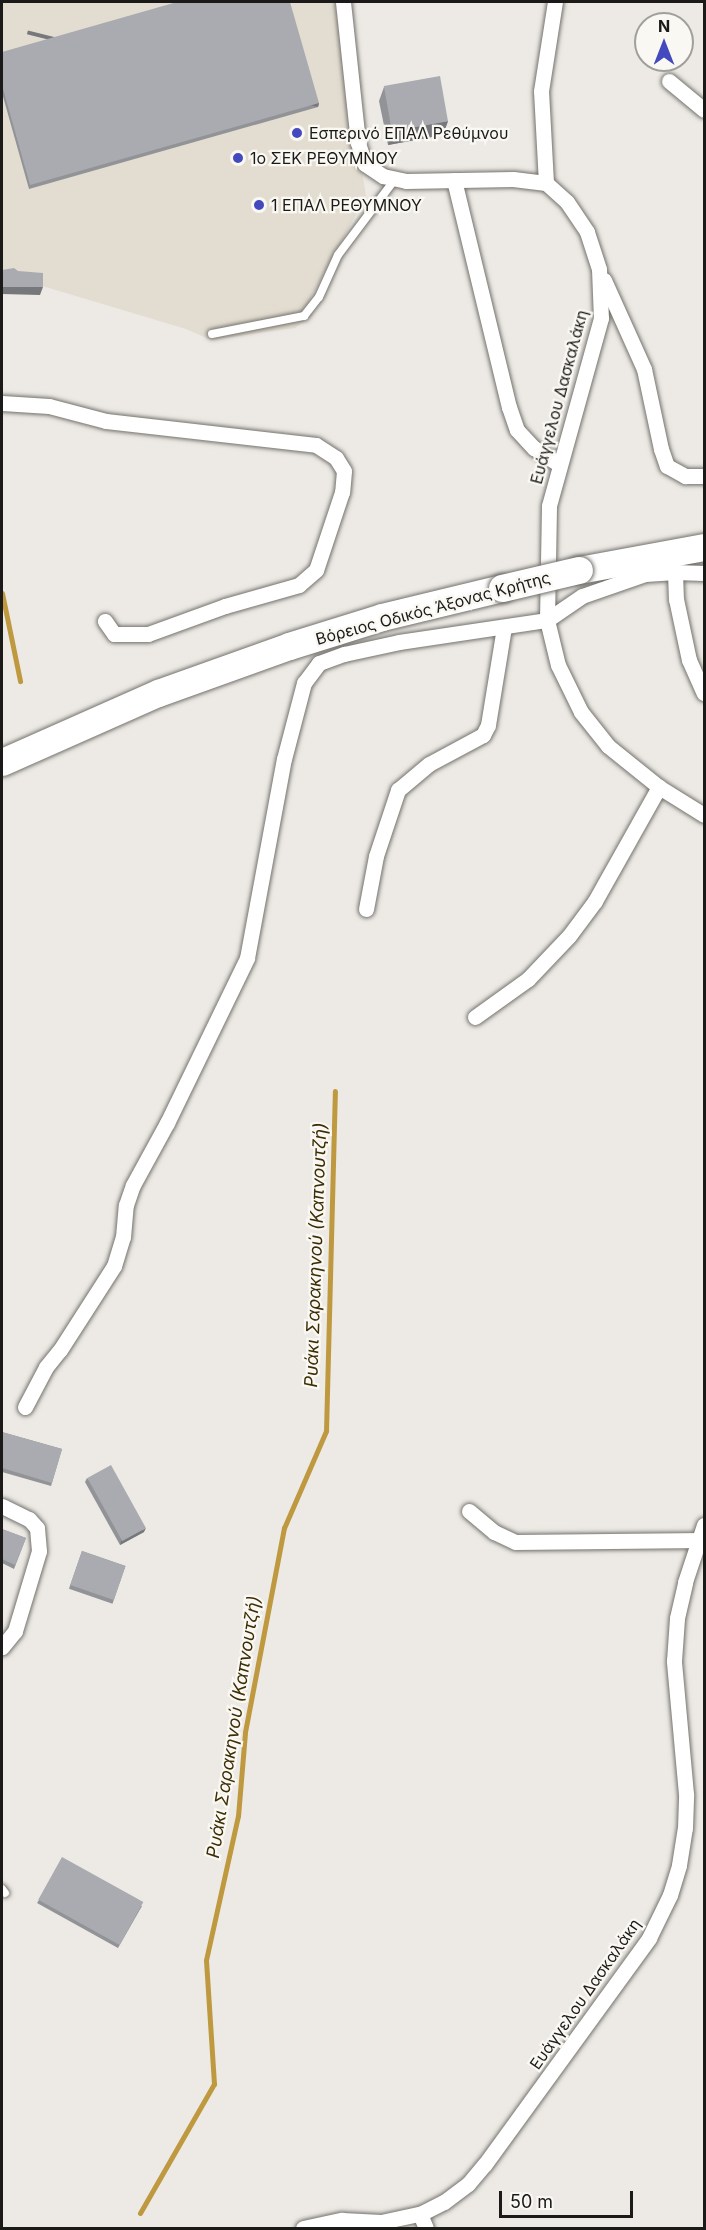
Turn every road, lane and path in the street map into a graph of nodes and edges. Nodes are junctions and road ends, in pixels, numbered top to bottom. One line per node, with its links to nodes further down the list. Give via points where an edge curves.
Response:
1 (343, 2): 5 (street, via 361,155 373,171)
2 (555, 2): 7 (street, via 541,91)
3 (669, 81): 4 (street)
4 (705, 110)
5 (395, 179): 6 (street); 9 (lane, via 338,255 319,297 304,316)
6 (454, 180): 7 (street); 11 (street, via 517,430 534,448)
7 (546, 183): 8 (street, Ευάγγελου Δασκαλάκη, via 567,202 587,232)
8 (599, 269): 11 (street, Ευάγγελου Δασκαλάκη, via 599,333); 12 (street, via 644,369 667,466 685,476)
9 (212, 334)
10 (2, 403): 17 (street, via 49,406 105,421 316,445 336,458 344,471 342,492 316,570 299,585 148,633 114,634)
11 (559, 464): 16 (street, Ευάγγελου Δασκαλάκη, via 547,524)
12 (705, 476)
13 (705, 547): 20 (highway, Βόρειος Οδικός Άξονας Κρήτης, bridge, via 502,588 289,646 158,693)
14 (675, 572): 15 (street); 16 (street, via 645,574 582,596); 19 (street, via 676,599 689,660)
15 (705, 573)
16 (547, 620): 18 (street); 21 (street, Ευάγγελου Δασκαλάκη, via 558,665 581,712 608,746)
17 (105, 621)
18 (504, 627): 23 (street, via 488,725 483,735 429,764 398,790 376,856); 25 (street, via 344,654 319,663 304,683 284,759 247,958 133,1185 114,1266 46,1367)
19 (705, 693)
20 (2, 762)
21 (659, 787): 22 (street, Ευάγγελου Δασκαλάκη); 24 (street, via 594,902 568,936 528,979)
22 (705, 815)
23 (366, 909)
24 (475, 1017)
25 (25, 1407)
26 (2, 1506): 30 (street, via 37,1528 39,1551 15,1631)
27 (469, 1510): 29 (street, via 494,1532 514,1542)
28 (705, 1526): 29 (street, Ευάγγελου Δασκαλάκη)
29 (703, 1541): 31 (street, Ευάγγελου Δασκαλάκη, via 685,1582 677,1618 674,1689 686,1794 685,1828 670,1895 649,1938 485,2164 468,2184)
30 (2, 1647)
31 (420, 2214): 32 (street, Ευάγγελου Δασκαλάκη, via 381,2222 342,2220); 33 (street)
32 (303, 2229)
33 (426, 2229)

